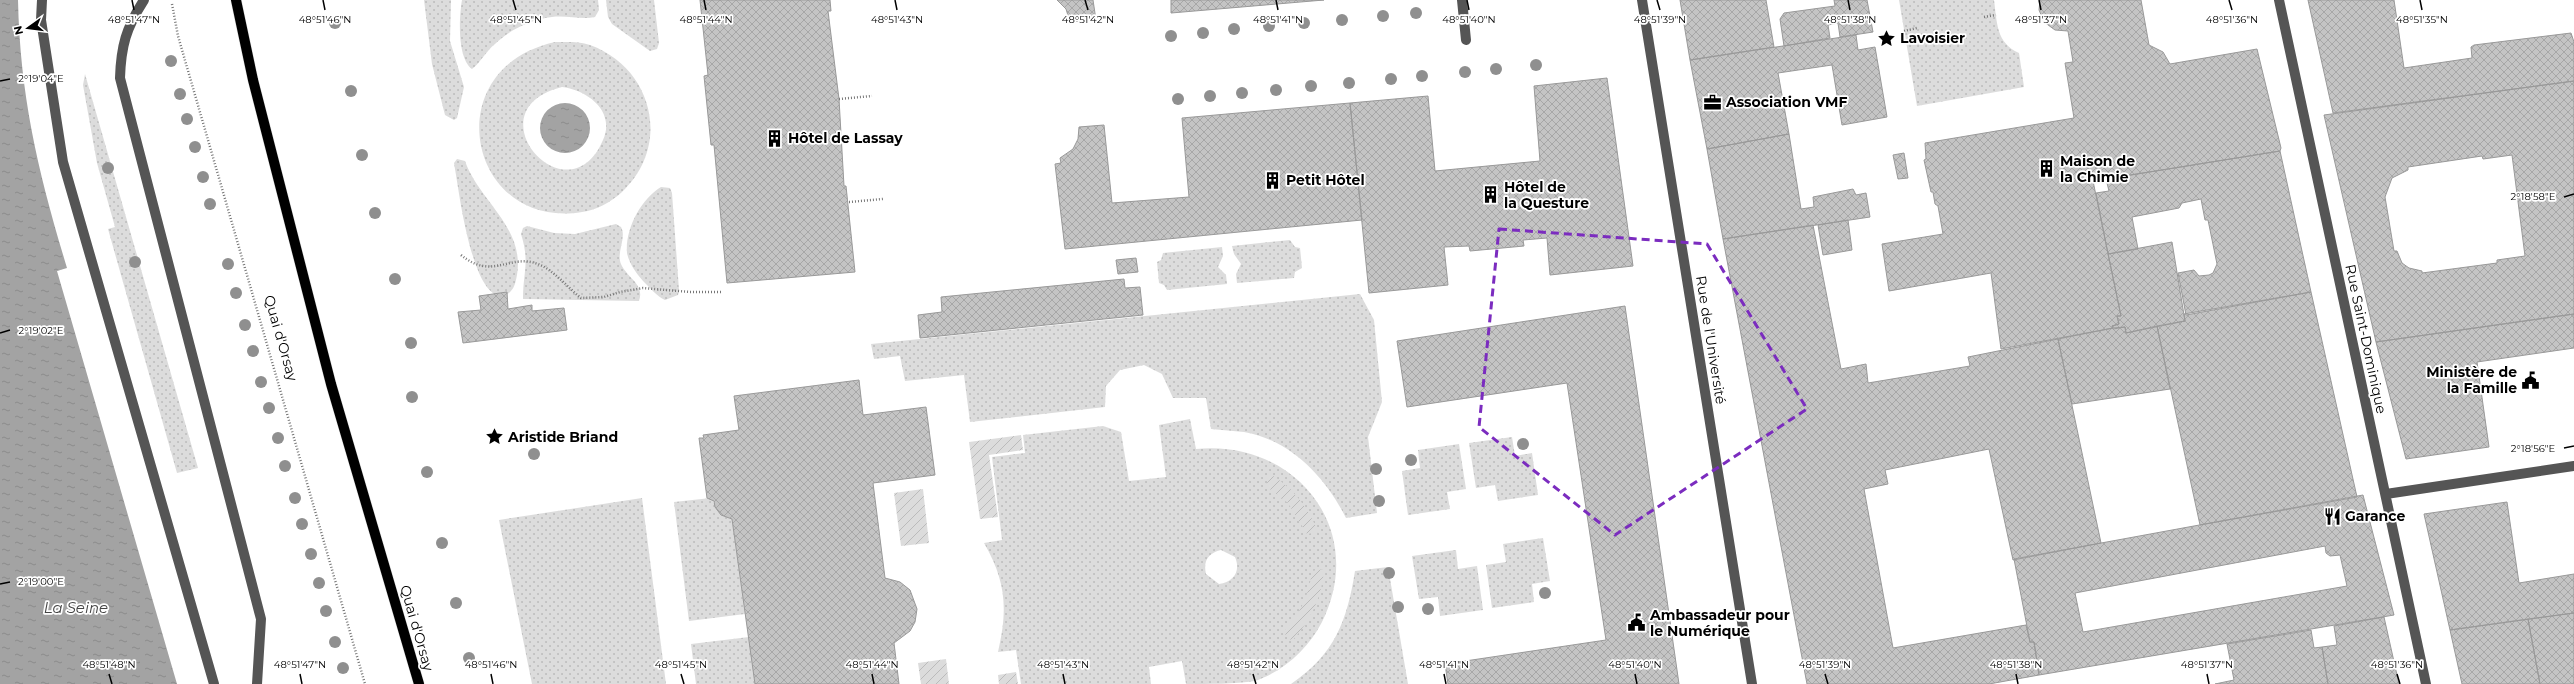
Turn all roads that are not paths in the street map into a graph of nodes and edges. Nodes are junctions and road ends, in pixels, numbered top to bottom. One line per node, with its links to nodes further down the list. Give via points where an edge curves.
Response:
1 (42, 0): 10 (street, via 41,20 63,162)
2 (144, 0): 11 (street, via 133,17 121,49 120,78 261,619)
3 (236, 0): 12 (main road, Quai d'Orsay, via 253,80 331,384)
4 (1462, 0): 7 (street)
5 (1642, 0): 13 (street, Rue de l'Université)
6 (2279, 0): 9 (street, Rue Saint-Dominique)
7 (1466, 40)
8 (2574, 466): 9 (street)
9 (2386, 494): 14 (street, Rue Saint-Dominique)
10 (214, 684)
11 (257, 684)
12 (419, 684)
13 (1752, 684)
14 (2426, 684)

